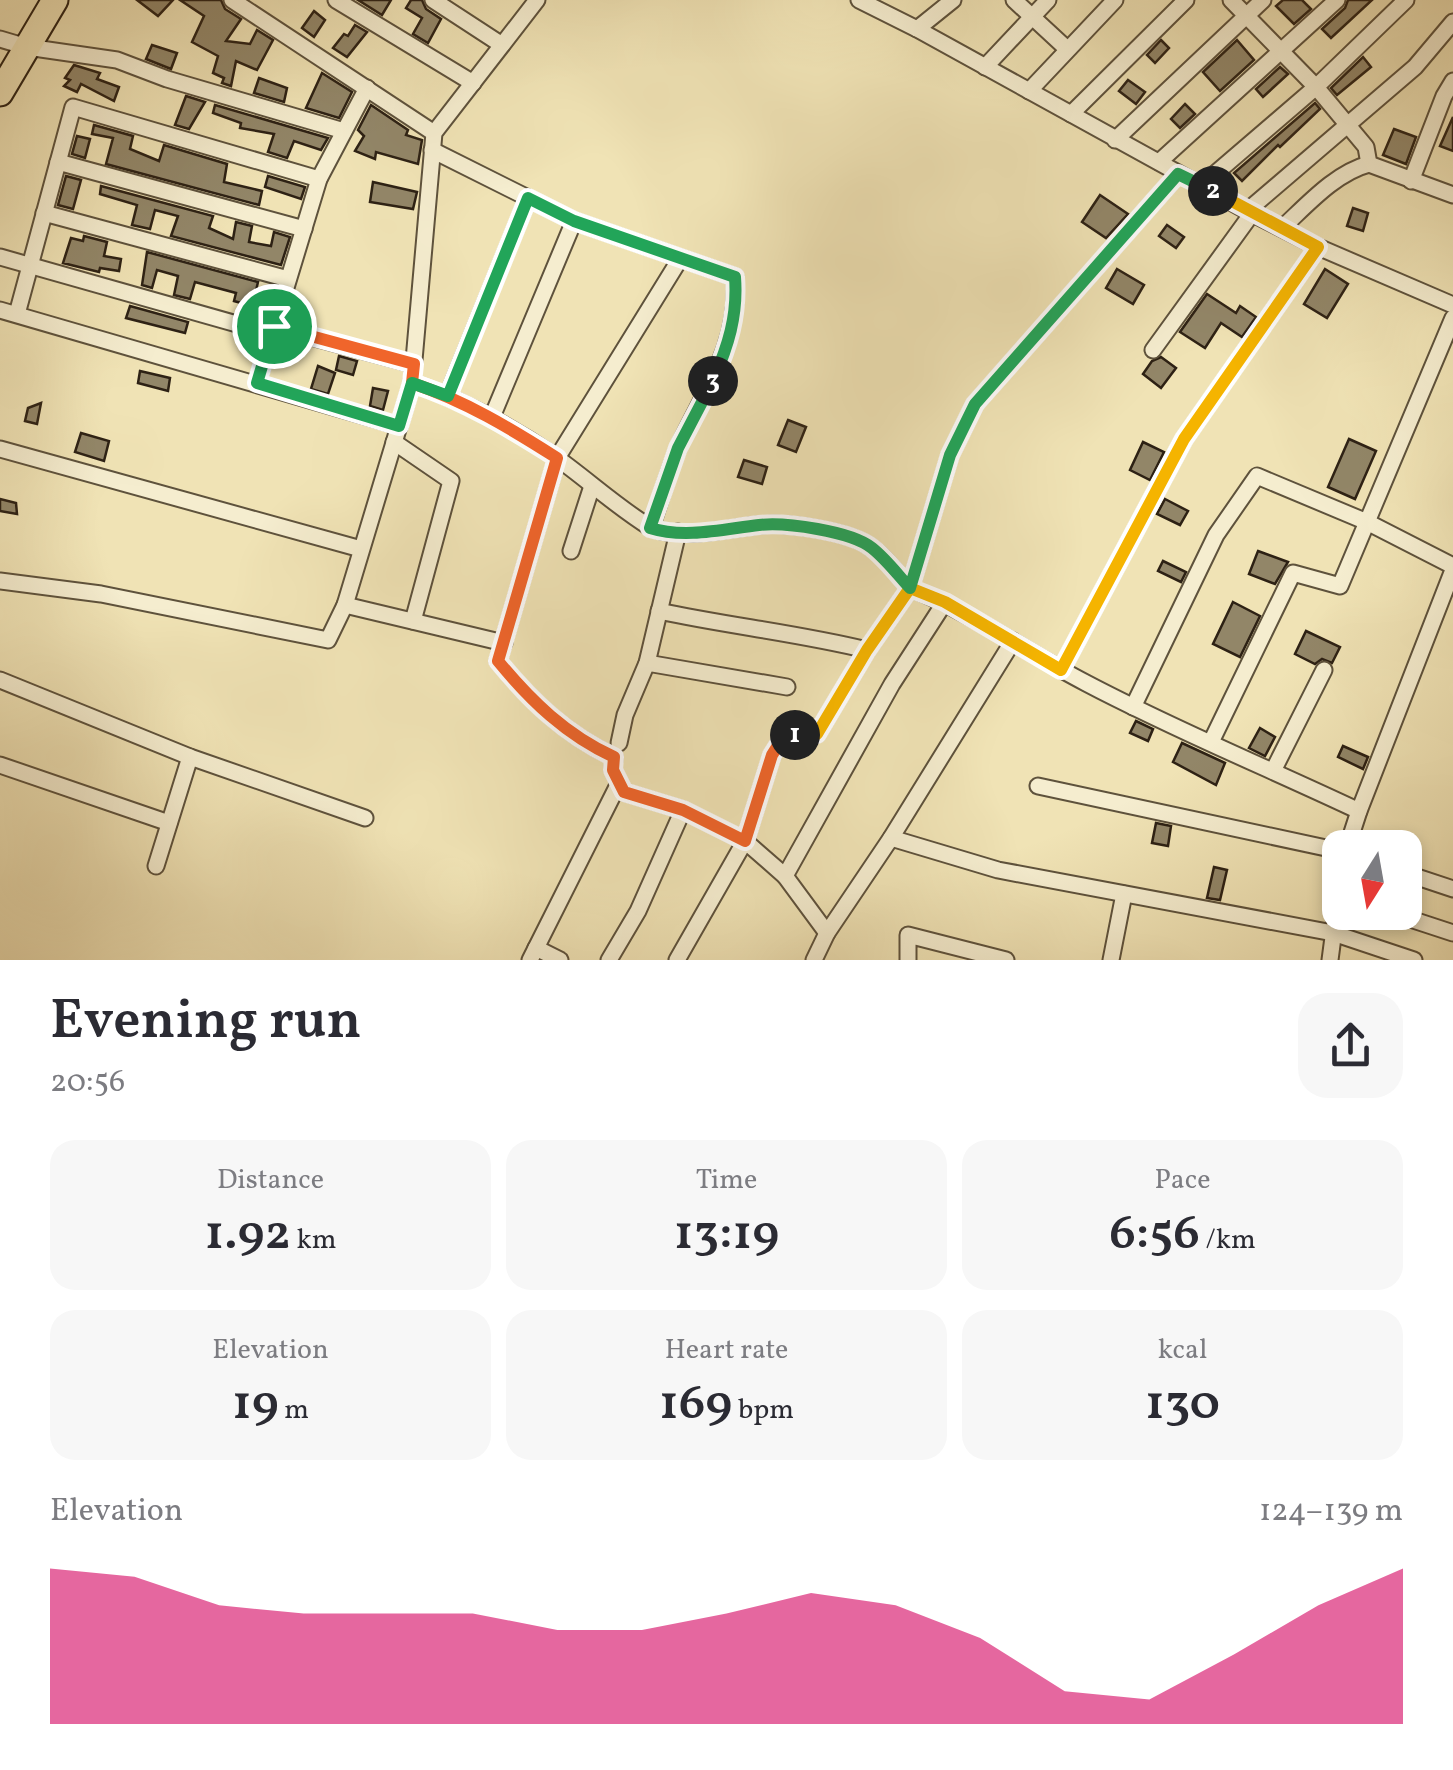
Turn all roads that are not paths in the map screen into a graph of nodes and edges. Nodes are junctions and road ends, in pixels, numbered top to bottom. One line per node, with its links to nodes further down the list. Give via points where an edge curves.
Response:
1 (36, 0): 23 (main road)
2 (55, 0): 23 (main road)
3 (336, 0): 28 (street)
4 (433, 0): 22 (street)
5 (538, 0): 22 (street)
6 (859, 0): 17 (street)
7 (953, 0): 21 (street)
8 (1014, 0): 19 (street)
9 (1048, 0): 19 (street)
10 (1115, 0): 24 (street)
11 (1186, 0): 33 (street)
12 (1231, 0): 18 (street)
13 (1263, 0): 18 (street)
14 (1337, 0): 25 (street)
15 (1406, 0): 29 (street)
16 (241, 2): 30 (street)
17 (883, 5): 21 (street)
18 (1246, 14): 25 (street); 37 (street)
19 (1031, 16): 24 (street); 26 (street)
20 (1453, 22): 34 (street, via 1414,67)
21 (917, 29): 26 (street)
22 (502, 45): 28 (street)
23 (9, 47): 32 (main road); 35 (street, via 118,60)
24 (1067, 49): 31 (street)
25 (1282, 52): 29 (street); 40 (street)
26 (984, 67): 31 (street)
27 (1453, 81): 44 (street)
28 (473, 83): 36 (street)
29 (1316, 87): 34 (street); 45 (street)
30 (366, 88): 35 (street); 36 (street)
31 (1030, 91): 33 (street)
32 (0, 92)
33 (1071, 114): 37 (street)
34 (1347, 125): 41 (street, via 1366,147); 48 (street)
35 (344, 131): 43 (street)
36 (434, 133): 38 (street)
37 (1115, 140): 40 (street)
38 (432, 150): 47 (street); 64 (street)
39 (58, 162): 43 (street, via 73,107); 49 (street); 52 (street)
40 (1159, 162): 42 (street)
41 (1369, 164): 44 (street); 51 (street, via 1343,176)
42 (1178, 174): 45 (street); 80 (street, via 975,404 950,455)
43 (319, 180): 52 (street)
44 (1411, 181): 46 (street)
45 (1202, 184): 48 (street)
46 (1453, 195)
47 (528, 198): 50 (street); 67 (street)
48 (1250, 212): 51 (street); 63 (street)
49 (44, 213): 56 (street); 57 (street)
50 (574, 221): 55 (street); 68 (street)
51 (1282, 228): 53 (street)
52 (304, 229): 57 (street)
53 (1318, 247): 58 (street); 89 (street, via 1184,439)
54 (0, 257): 56 (street)
55 (680, 259): 71 (street); 74 (street, via 735,277 737,305 729,344 678,448)
56 (30, 266): 60 (street); 62 (street)
57 (288, 280): 62 (street)
58 (1453, 305)
59 (0, 310): 60 (street)
60 (17, 314): 65 (street)
61 (1453, 318): 73 (street)
62 (273, 330): 64 (street); 65 (street)
63 (1154, 350)
64 (414, 364): 66 (street)
65 (257, 383): 69 (street)
66 (412, 383): 67 (street); 69 (street)
67 (448, 396): 68 (street)
68 (492, 417): 71 (street)
69 (396, 434): 76 (street); 84 (street, via 451,481)
70 (0, 449): 76 (street)
71 (557, 458): 72 (street); 86 (street)
72 (592, 486): 74 (street); 77 (street)
73 (1367, 522): 78 (street); 93 (street, via 1257,476 1216,535); 94 (street, via 1340,586 1293,573)
74 (650, 528): 75 (street)
75 (678, 532): 80 (street, via 807,526 870,545); 83 (street)
76 (362, 549): 82 (street)
77 (571, 552)
78 (1453, 568): 102 (street)
79 (0, 581): 82 (street, via 101,594 328,640)
80 (910, 588): 81 (street); 87 (street)
81 (945, 602): 85 (street); 110 (street)
82 (345, 605): 84 (street)
83 (659, 611): 87 (street); 88 (street)
84 (413, 621): 86 (street)
85 (1013, 642): 89 (street); 106 (street)
86 (504, 643): 99 (street, via 498,661 517,684 550,718 614,757)
87 (867, 650): 107 (street, via 817,734 784,736)
88 (647, 662): 92 (street); 95 (street)
89 (1061, 670): 93 (street)
90 (1324, 670): 98 (street)
91 (0, 680): 96 (street)
92 (787, 687)
93 (1133, 707): 94 (street)
94 (1211, 742): 98 (street)
95 (619, 743)
96 (190, 758): 103 (street); 104 (street)
97 (0, 764): 104 (street)
98 (1273, 771): 102 (street)
99 (620, 783): 101 (street, via 624,792); 119 (street)
100 (1038, 786): 108 (street)
101 (683, 810): 107 (street); 121 (street)
102 (1359, 811): 105 (street)
103 (365, 818)
104 (169, 823): 109 (street)
105 (1353, 830)
106 (891, 838): 113 (street, via 998,870); 116 (street)
107 (745, 841): 110 (street); 122 (street)
108 (1322, 847)
109 (156, 866)
110 (785, 876): 116 (street)
111 (1422, 878): 112 (street)
112 (1453, 889)
113 (1124, 894): 118 (street); 126 (street)
114 (1422, 923): 117 (street)
115 (1334, 930): 118 (street)
116 (828, 932): 123 (street)
117 (1453, 933)
118 (1333, 934): 127 (street); 128 (street)
119 (533, 954): 120 (street)
120 (560, 960)
121 (609, 960)
122 (677, 960)
123 (814, 960)
124 (908, 960): 125 (street, via 908,935)
125 (1006, 960)
126 (1111, 960)
127 (1330, 960)
128 (1414, 960)

